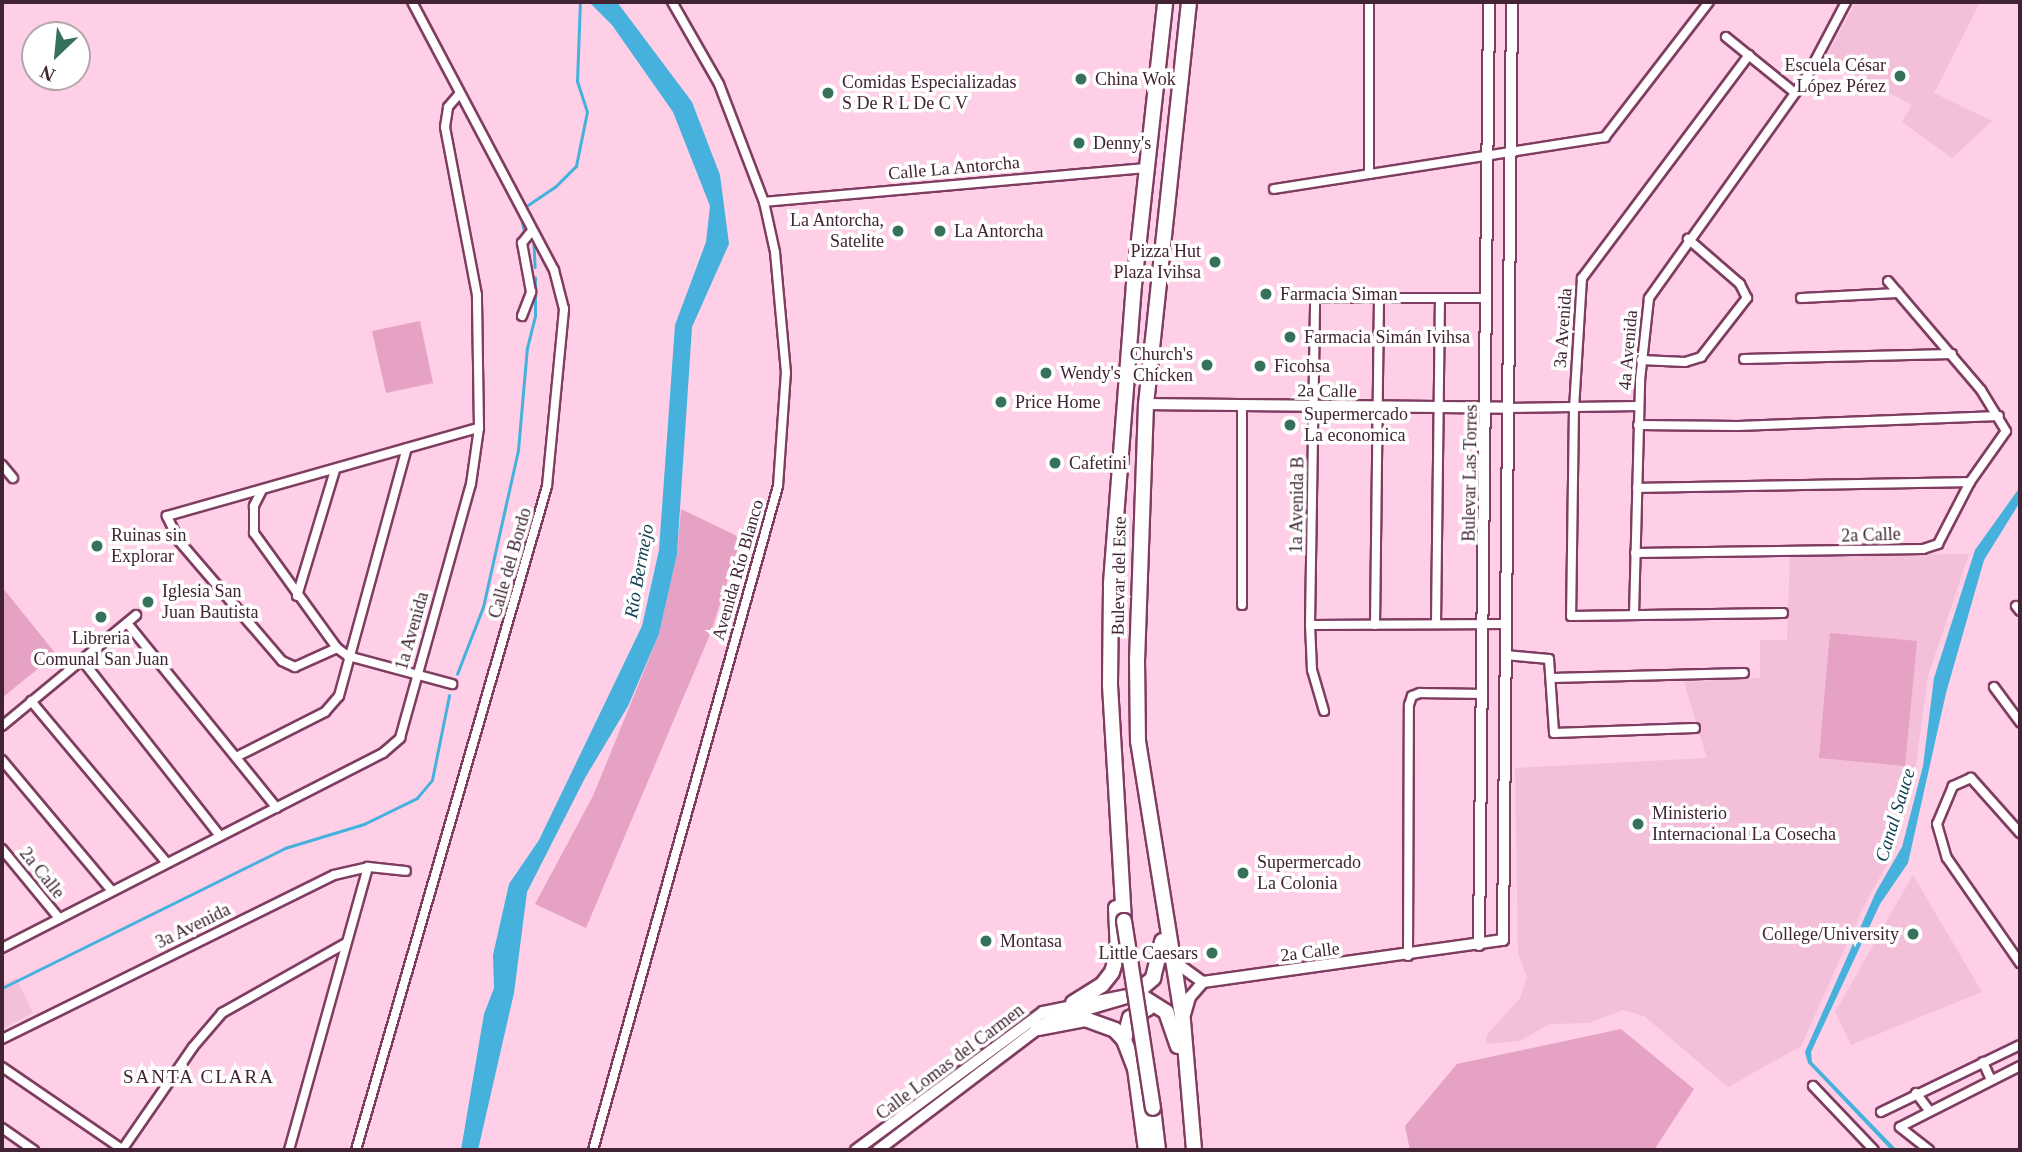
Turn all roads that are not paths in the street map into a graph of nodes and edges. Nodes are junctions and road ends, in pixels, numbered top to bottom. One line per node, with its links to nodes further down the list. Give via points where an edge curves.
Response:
1 (412, 2): 13 (street, Calle del Bordo)
2 (672, 2): 19 (street, Avenida Río Blanco, via 719,84)
3 (1165, 2): 16 (highway, Bulevar del Este)
4 (1189, 2): 32 (highway, Bulevar del Este)
5 (1369, 2): 17 (street)
6 (1489, 2): 15 (street, Bulevar Las Torres)
7 (1512, 2): 14 (street, Bulevar Las Torres)
8 (1709, 2): 14 (street, via 1605,137)
9 (1846, 2): 12 (street, 4a Avenida)
10 (1726, 37): 11 (street)
11 (1749, 55): 12 (street); 37 (street, 3a Avenida, via 1586,271 1579,291)
12 (1794, 92): 21 (street, 4a Avenida)
13 (460, 93): 20 (street, Calle del Bordo); 43 (street, 1a Avenida, via 448,107 444,127 477,295)
14 (1511, 152): 15 (street); 40 (street, Bulevar Las Torres)
15 (1488, 155): 17 (street); 26 (street, Bulevar Las Torres)
16 (1147, 168): 19 (street, Calle La Antorcha); 51 (highway, Bulevar del Este)
17 (1369, 174): 18 (street)
18 (1274, 189)
19 (764, 202): 121 (street, Avenida Río Blanco, via 775,252 786,373 778,486)
20 (531, 232): 28 (street, via 522,243 531,292); 120 (street, Calle del Bordo, via 554,270 564,309 547,485)
21 (1688, 239): 31 (street, 4a Avenida, via 1649,298); 31 (street, via 1740,284 1747,298 1701,357 1685,362)
22 (1888, 281): 23 (street)
23 (1898, 293): 27 (street); 29 (street)
24 (1379, 298): 25 (street); 34 (street, 1a Avenida B, via 1315,298); 36 (street)
25 (1440, 298): 26 (street); 38 (street)
26 (1484, 298): 39 (street, Bulevar Las Torres)
27 (1801, 298)
28 (522, 316)
29 (1952, 354): 30 (street); 41 (street)
30 (1744, 359)
31 (1641, 360): 35 (street, 4a Avenida)
32 (1146, 404): 33 (street, 2a Calle); 81 (highway, Bulevar del Este, via 1137,603)
33 (1242, 405): 34 (street, 2a Calle); 54 (street)
34 (1314, 406): 36 (street, 2a Calle); 62 (street, 1a Avenida B)
35 (1639, 406): 37 (street); 42 (street, 4a Avenida)
36 (1378, 407): 38 (street, 2a Calle); 63 (street)
37 (1574, 407): 40 (street); 57 (street, 3a Avenida, via 1571,616)
38 (1437, 408): 39 (street, 2a Calle); 59 (street)
39 (1487, 408): 40 (street, 2a Calle); 60 (street, Bulevar Las Torres)
40 (1507, 408): 61 (street, Bulevar Las Torres)
41 (1999, 416): 42 (street); 48 (street, via 2006,431)
42 (1639, 425): 49 (street, 4a Avenida)
43 (479, 428): 44 (street); 69 (street, 1a Avenida, via 471,484)
44 (407, 448): 46 (street); 66 (street)
45 (2, 464): 47 (street)
46 (335, 470): 50 (street); 53 (street)
47 (13, 478)
48 (1970, 482): 49 (street); 52 (street, 2a Calle, via 1938,544 1895,550)
49 (1637, 488): 52 (street, 4a Avenida)
50 (262, 490): 53 (street, via 254,506 254,533); 64 (street, via 171,514 166,521 282,661 295,667)
51 (1113, 530): 100 (highway, via 1105,586 1104,691 1118,952 1107,980); 125 (highway, Bulevar del Este, bridge, via 1110,684 1124,921)
52 (1635, 553): 57 (street, 4a Avenida)
53 (297, 596): 64 (street)
54 (1242, 605)
55 (1783, 613): 57 (street)
56 (136, 615): 58 (street)
57 (1634, 615)
58 (127, 623): 67 (street); 79 (street)
59 (1436, 624): 60 (street); 63 (street)
60 (1484, 624): 61 (street); 73 (street, Bulevar Las Torres)
61 (1506, 624): 65 (street, Bulevar Las Torres)
62 (1310, 625): 63 (street); 75 (street, 1a Avenida B, via 1312,670)
63 (1375, 625)
64 (337, 648): 66 (street)
65 (1505, 655): 70 (street, via 1549,659); 91 (street, Bulevar Las Torres)
66 (348, 656): 69 (street); 79 (street, via 333,705)
67 (82, 660): 74 (street); 84 (street)
68 (1744, 673): 70 (street)
69 (416, 674): 71 (street); 82 (street, 1a Avenida, via 394,746)
70 (1552, 678): 78 (street, via 1550,728 1554,733)
71 (452, 684)
72 (1994, 687): 76 (street)
73 (1483, 694): 93 (street, Bulevar Las Torres); 95 (street, via 1420,693 1412,696 1409,705)
74 (31, 701): 77 (street); 86 (street)
75 (1324, 711)
76 (2020, 722)
77 (2, 726)
78 (1695, 727)
79 (236, 757): 82 (street)
80 (2, 760): 89 (street)
81 (1142, 769): 96 (highway, Bulevar del Este); 99 (highway, via 1144,818 1163,950 1153,978)
82 (277, 808): 84 (street, 1a Avenida)
83 (2020, 833): 97 (street, via 1979,782 1966,777 1953,786 1940,813 1937,834 1956,873)
84 (219, 835): 86 (street, 1a Avenida)
85 (2, 849): 90 (street, 2a Calle)
86 (166, 862): 89 (street, 1a Avenida)
87 (368, 867): 88 (street, 3a Avenida); 92 (street); 104 (street, 3a Avenida, via 317,882)
88 (406, 872)
89 (111, 890): 90 (street, 1a Avenida)
90 (58, 918): 94 (street, 1a Avenida)
91 (1503, 940): 93 (street, 2a Calle)
92 (346, 943): 118 (street, via 222,1013 193,1047); 119 (street)
93 (1479, 944): 95 (street, 2a Calle)
94 (2, 948)
95 (1408, 956): 98 (street, 2a Calle)
96 (1171, 958): 98 (street); 102 (highway, Bulevar del Este)
97 (2019, 958)
98 (1203, 982): 102 (street, via 1191,997)
99 (1136, 993): 100 (street, Calle Lomas del Carmen); 101 (highway); 103 (street, Calle Lomas del Carmen)
100 (1073, 1003): 122 (street, Calle Lomas del Carmen, via 1043,1012)
101 (1166, 1012): 105 (highway, via 1153,1007 1137,1012 1128,1022); 115 (highway, via 1177,1041)
102 (1183, 1021): 115 (highway, Bulevar del Este)
103 (1038, 1028): 105 (highway, via 1085,1019 1115,1030); 123 (street, Calle Lomas del Carmen)
104 (2, 1040)
105 (1124, 1040): 124 (highway, via 1135,1068)
106 (2020, 1045): 107 (street)
107 (1983, 1062): 110 (street); 112 (street)
108 (2020, 1066): 110 (street)
109 (2, 1068): 118 (street)
110 (1991, 1080): 113 (street)
111 (1813, 1086): 127 (street)
112 (1916, 1094): 113 (street); 114 (street)
113 (1929, 1111): 128 (street, via 1900,1127)
114 (1881, 1112)
115 (1189, 1113): 126 (highway, Bulevar del Este)
116 (2, 1128): 117 (street)
117 (34, 1150)
118 (123, 1150)
119 (289, 1150)
120 (356, 1150)
121 (593, 1150)
122 (856, 1150)
123 (878, 1150)
124 (1146, 1150)
125 (1158, 1150)
126 (1195, 1150)
127 (1874, 1150)
128 (1929, 1150)

